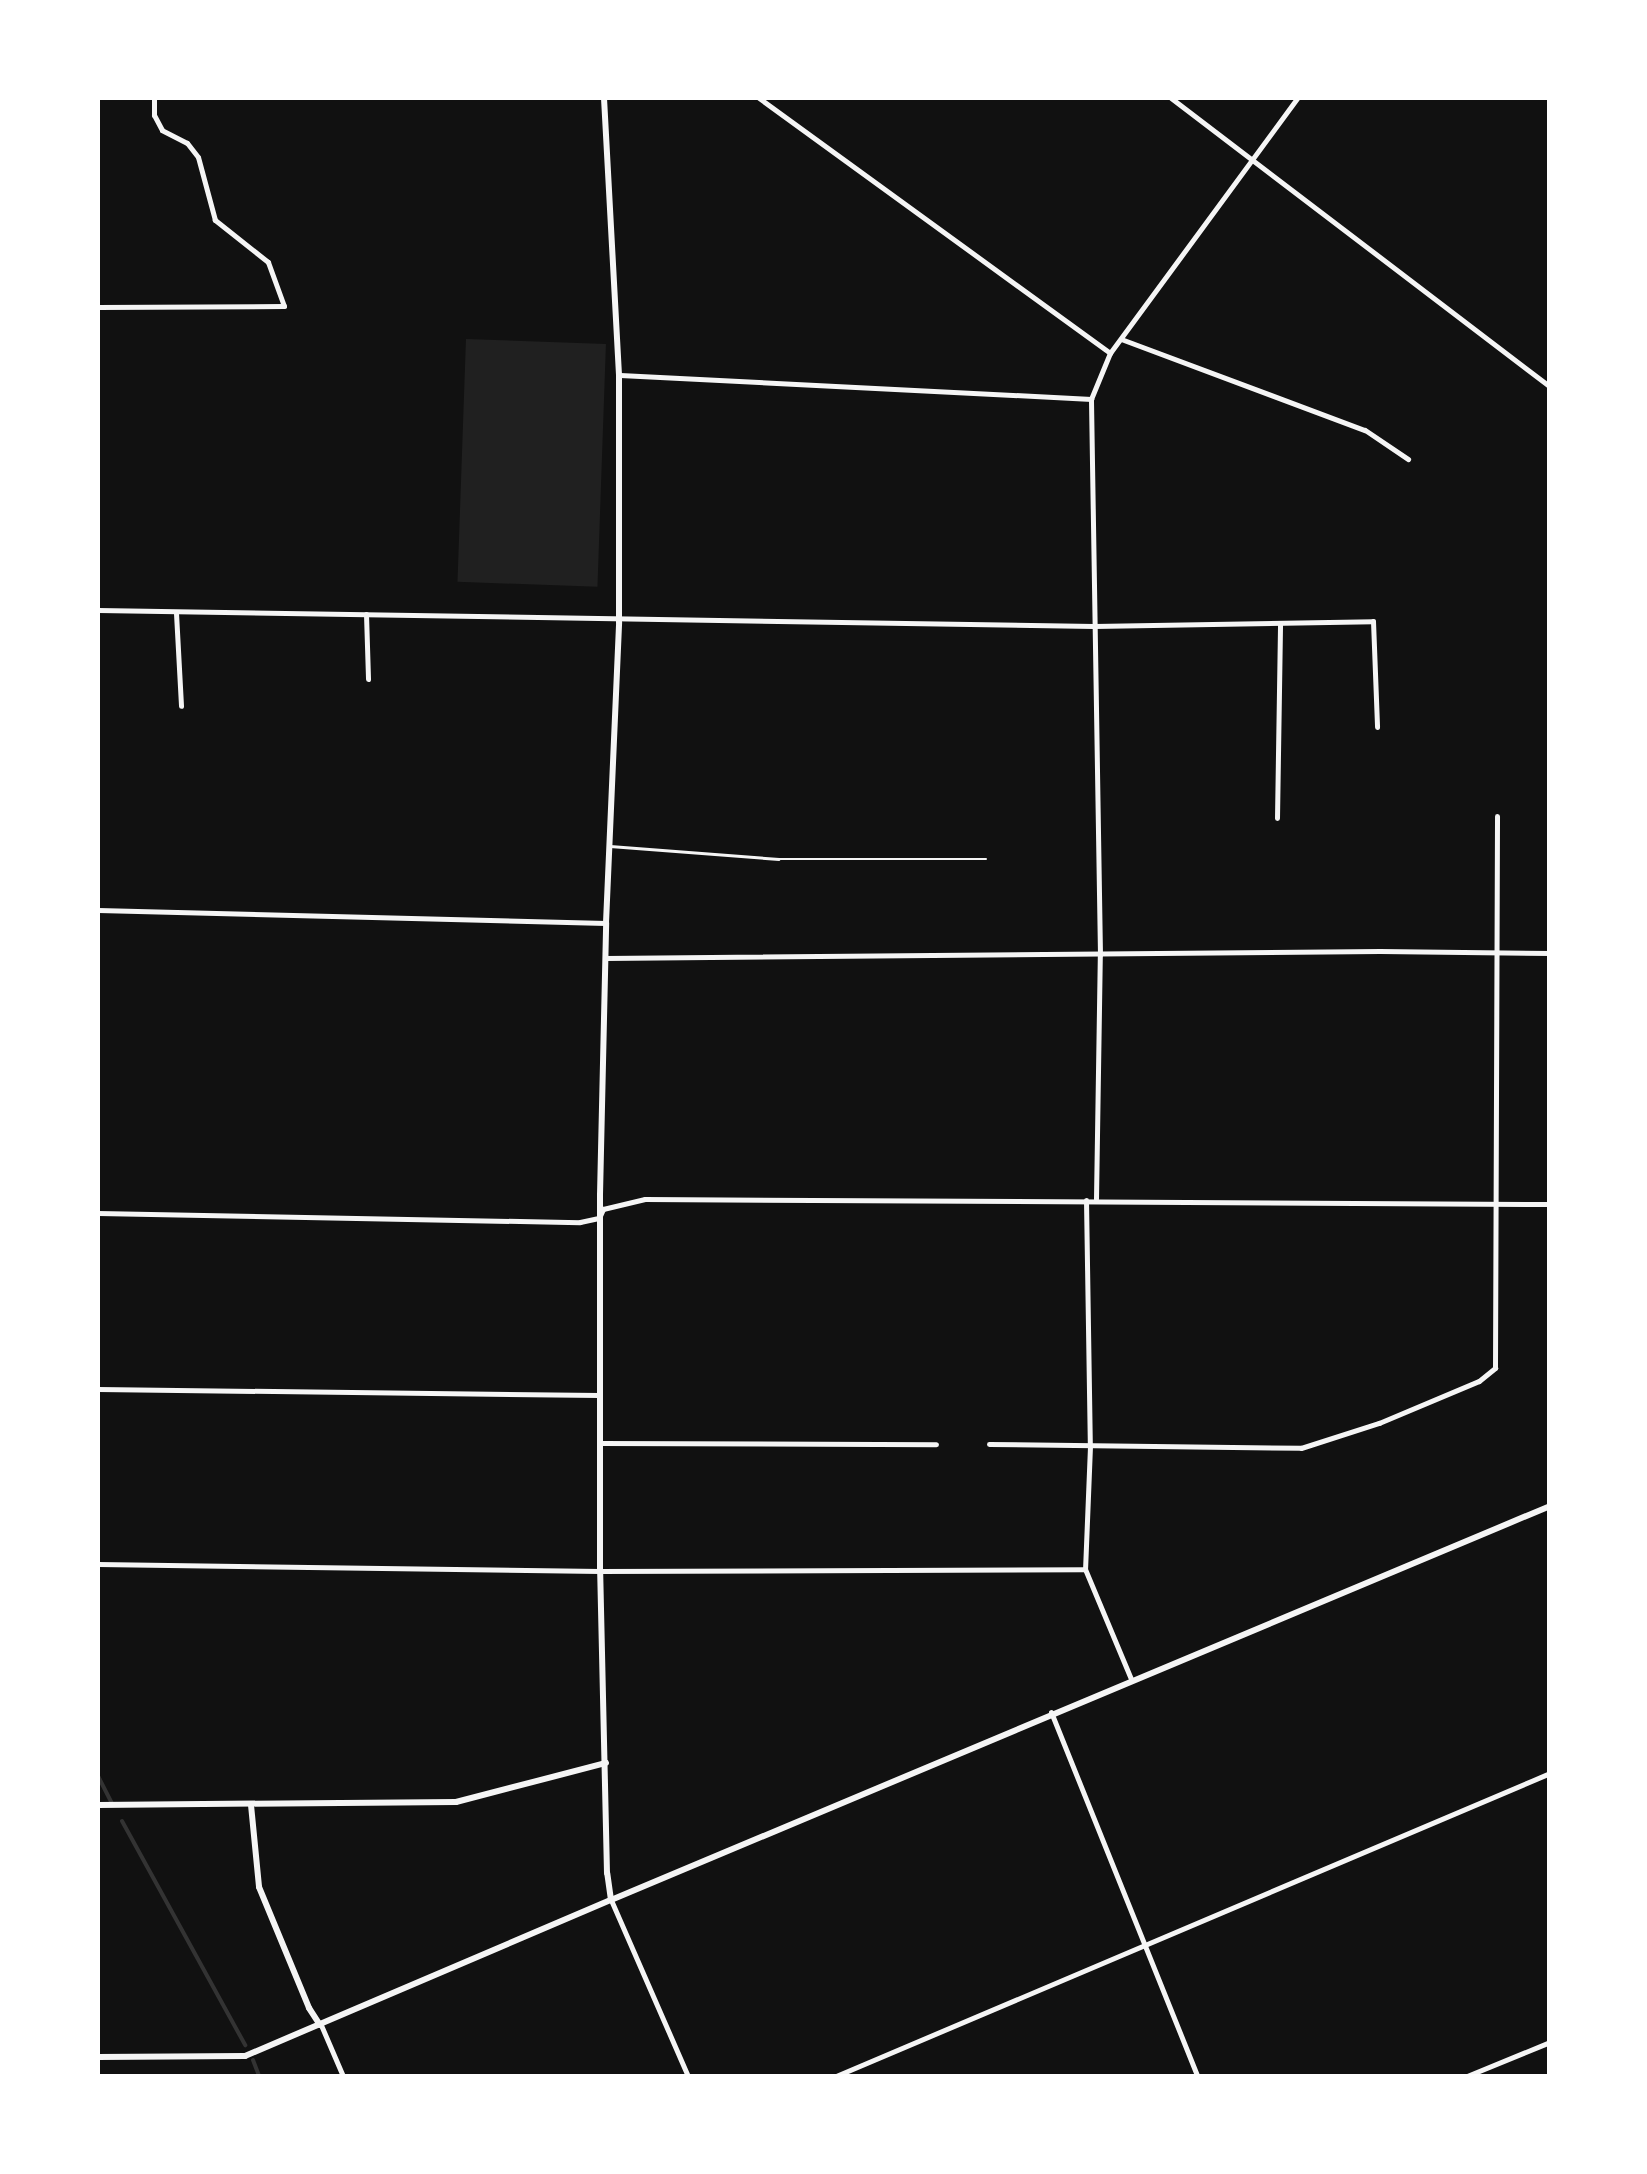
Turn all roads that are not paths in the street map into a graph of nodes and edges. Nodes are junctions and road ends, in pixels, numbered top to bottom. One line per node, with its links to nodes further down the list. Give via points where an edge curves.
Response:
1 (154, 98): 7 (street, via 162,130 198,156 215,220 268,262 284,306)
2 (604, 98): 10 (main road)
3 (760, 98): 9 (street)
4 (1171, 98): 6 (street)
5 (1297, 98): 6 (street)
6 (1249, 160): 8 (street); 11 (street)
7 (98, 307)
8 (1121, 339): 9 (street); 13 (street, via 1365,430)
9 (1110, 353): 12 (street)
10 (619, 375): 12 (street); 17 (main road)
11 (1550, 388)
12 (1091, 398): 19 (street)
13 (1408, 459)
14 (98, 610): 15 (street)
15 (176, 613): 16 (street); 21 (street)
16 (366, 614): 17 (street); 20 (street)
17 (620, 622): 19 (street); 25 (main road)
18 (1280, 623): 19 (street); 22 (street, via 1374,621); 24 (street)
19 (1094, 626): 31 (street)
20 (368, 679)
21 (181, 706)
22 (1377, 727)
23 (1497, 816): 29 (street)
24 (1277, 818)
25 (608, 846): 26 (lane, via 779,859); 28 (main road)
26 (986, 858)
27 (98, 910): 28 (street)
28 (606, 922): 32 (main road)
29 (1498, 951): 30 (street); 31 (street); 35 (street)
30 (1550, 953)
31 (1100, 954): 32 (street); 33 (street)
32 (605, 958): 37 (main road)
33 (1096, 1199): 34 (street); 35 (street)
34 (1086, 1200): 37 (street, via 645,1198); 44 (street)
35 (1493, 1204): 36 (street); 44 (street, via 1495,1368 1479,1382 1301,1448)
36 (1550, 1204)
37 (602, 1209): 38 (street, via 587,1222); 40 (main road)
38 (98, 1213)
39 (98, 1389): 40 (street)
40 (600, 1395): 41 (main road)
41 (601, 1442): 42 (street); 48 (main road)
42 (936, 1444)
43 (989, 1444): 44 (street)
44 (1090, 1446): 47 (street)
45 (1550, 1506): 49 (main road)
46 (98, 1564): 48 (street)
47 (1084, 1569): 48 (street); 49 (street)
48 (600, 1571): 51 (main road)
49 (1132, 1679): 50 (main road)
50 (1051, 1712): 55 (main road); 56 (street)
51 (606, 1763): 54 (main road, via 456,1802); 55 (main road)
52 (1550, 1773): 56 (street)
53 (98, 1805): 54 (main road)
54 (251, 1805): 57 (main road, via 258,1886)
55 (611, 1900): 57 (main road); 61 (street)
56 (1145, 1946): 62 (street); 63 (street)
57 (320, 2025): 59 (main road, via 234,2057); 60 (street)
58 (1550, 2042): 64 (street)
59 (98, 2057)
60 (343, 2076)
61 (688, 2076)
62 (836, 2076)
63 (1197, 2076)
64 (1468, 2076)

